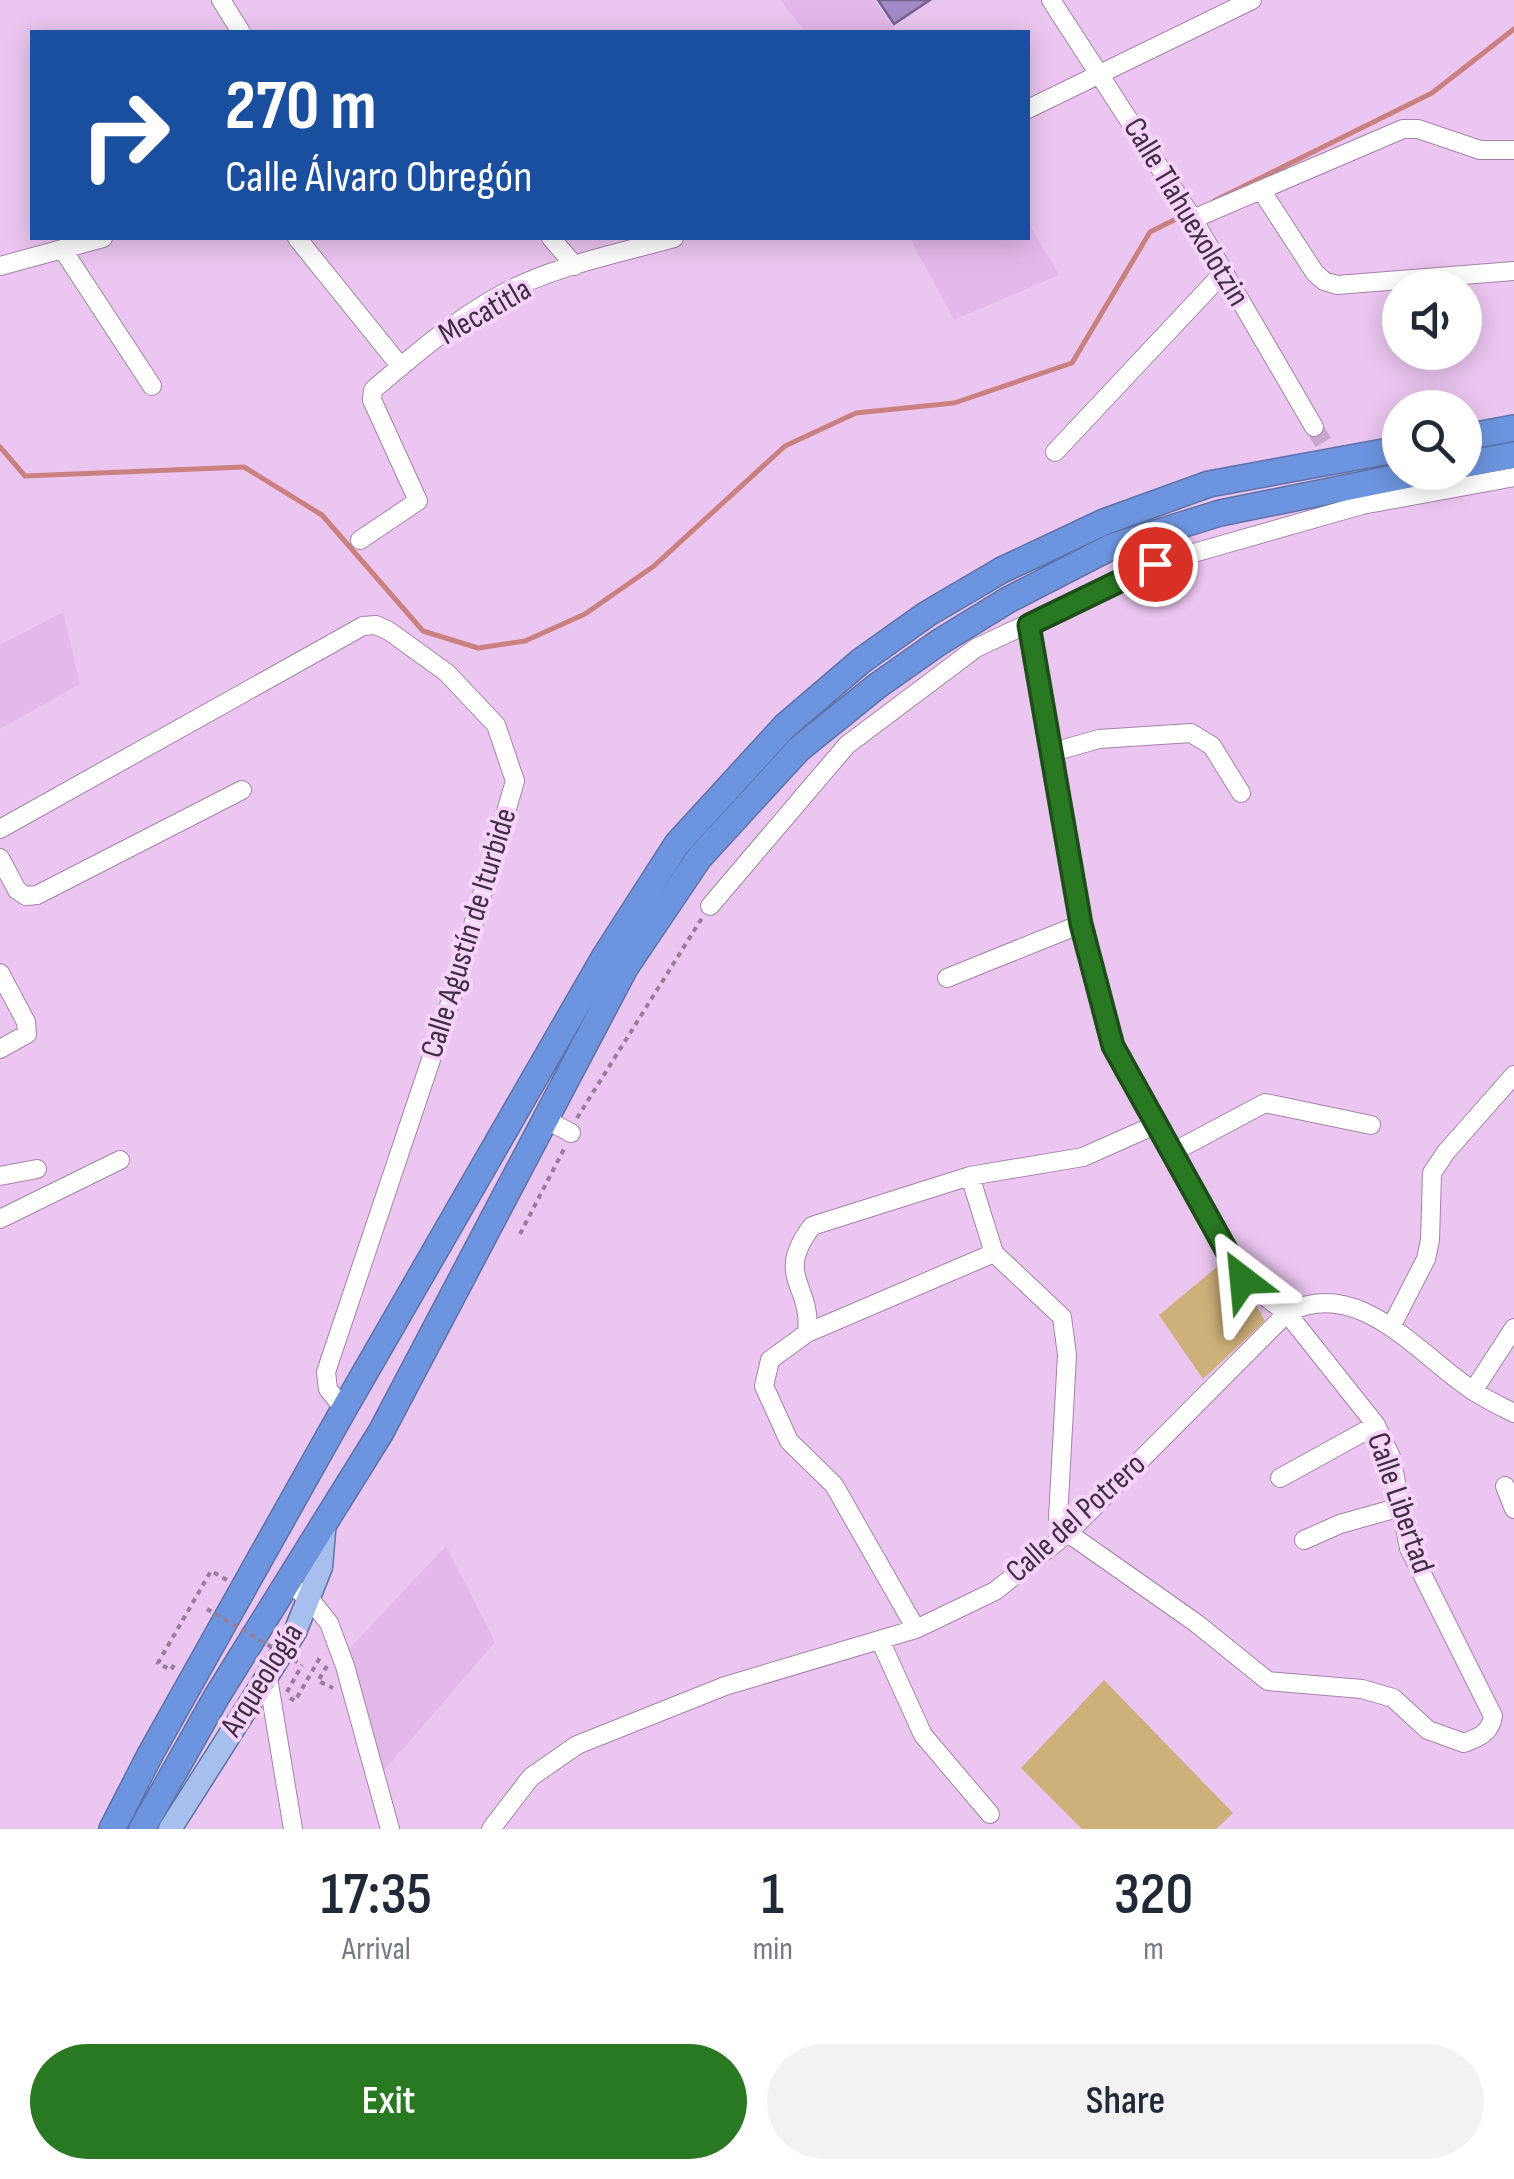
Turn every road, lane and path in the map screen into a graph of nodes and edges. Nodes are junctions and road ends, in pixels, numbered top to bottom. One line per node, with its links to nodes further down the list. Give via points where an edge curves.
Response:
1 (221, 0): 5 (street)
2 (1051, 0): 6 (street, Calle Tlahuexolotzin)
3 (1252, 0): 4 (street)
4 (1227, 5): 6 (street)
5 (240, 30)
6 (1100, 72): 7 (street); 10 (street, Calle Tlahuexolotzin)
7 (1030, 108)
8 (1514, 150): 9 (street, via 1480,150 1403,129)
9 (1262, 190): 10 (street); 18 (street, via 1324,281)
10 (1193, 218): 19 (street, Calle Tlahuexolotzin)
11 (96, 240): 15 (street)
12 (298, 240): 20 (street)
13 (553, 240): 17 (street)
14 (667, 240): 17 (street, Mecatitla)
15 (63, 250): 16 (street); 21 (street)
16 (0, 266)
17 (575, 266): 20 (street, Mecatitla, via 505,292)
18 (1514, 270)
19 (1224, 272): 22 (street, Calle Tlahuexolotzin); 25 (street)
20 (400, 366): 31 (street, Mecatitla, via 370,394 418,501)
21 (152, 386)
22 (1314, 428)
23 (1514, 428): 24 (highway)
24 (1482, 434)
25 (1055, 452)
26 (1382, 452): 61 (highway, via 1210,484 1104,522 927,614 785,726 676,844 554,1040)
27 (1514, 455): 28 (highway)
28 (1482, 461)
29 (1514, 477): 32 (street, via 1359,502 1155,564)
30 (1382, 480): 44 (highway, via 1220,513 1110,547 1008,600 877,686 799,749 699,858 626,968)
31 (360, 540)
32 (1029, 625): 33 (street, Calle Libertad); 38 (street, via 976,648 848,746)
33 (1053, 752): 35 (street, via 1099,739 1191,733 1212,746); 39 (street, Calle Libertad)
34 (242, 790): 37 (street, via 37,895 16,890)
35 (1241, 793)
36 (0, 829): 61 (street, Calle Agustín de Iturbide, via 364,626 389,631 448,673 496,726 515,781 454,994 326,1372 328,1389)
37 (0, 858)
38 (710, 906): 47 (path, via 581,1107)
39 (1081, 924): 41 (street); 45 (street, Calle Libertad, via 1113,1046)
40 (1, 976): 42 (street, via 27,1034)
41 (946, 978)
42 (0, 1049)
43 (1514, 1075): 57 (street, via 1432,1172 1426,1259)
44 (545, 1118): 47 (street); 68 (highway, via 382,1432)
45 (1155, 1125): 48 (street, Calle Libertad); 52 (street, via 1082,1157)
46 (1371, 1125): 48 (street, via 1265,1103)
47 (571, 1133): 54 (path)
48 (1173, 1152): 56 (street, Calle Libertad, via 1243,1280)
49 (120, 1160): 53 (street)
50 (38, 1169): 51 (street)
51 (0, 1176)
52 (970, 1176): 55 (street); 59 (street, via 812,1226 796,1247 794,1270)
53 (0, 1219)
54 (520, 1234)
55 (994, 1253): 59 (street); 69 (street, via 1062,1316 1068,1355 1058,1518)
56 (1288, 1313): 57 (street, via 1323,1302 1349,1305); 63 (street, Calle Libertad); 69 (street, Calle del Potrero)
57 (1391, 1327): 60 (street)
58 (1514, 1328): 60 (street)
59 (807, 1333): 75 (street, via 770,1360 764,1386 789,1440 834,1485)
60 (1473, 1390): 62 (street)
61 (344, 1409): 72 (highway)
62 (1514, 1413)
63 (1376, 1425): 64 (street); 66 (street, Calle Libertad, via 1392,1458)
64 (1280, 1478)
65 (1505, 1486): 67 (street)
66 (1401, 1508): 69 (street, Calle Libertad, via 1409,1548 1493,1716 1485,1734 1464,1744 1428,1730 1393,1698 1268,1680); 70 (street)
67 (1514, 1509)
68 (325, 1520): 71 (highway); 73 (main road, Arqueología, via 322,1568)
69 (1068, 1533): 75 (street, Calle del Potrero, via 994,1590)
70 (1304, 1540)
71 (286, 1582): 73 (street); 82 (highway)
72 (244, 1590): 77 (path, via 212,1571 158,1663 171,1670); 81 (highway)
73 (310, 1600): 78 (main road, Arqueología); 85 (street, via 329,1623 346,1666)
74 (206, 1609): 79 (path, bridge, via 302,1664 285,1695 295,1701 325,1649 334,1654)
75 (916, 1629): 76 (street, Calle del Potrero)
76 (880, 1640): 80 (street, via 923,1735); 86 (street, Calle del Potrero, via 725,1686 577,1745 532,1778)
77 (180, 1655)
78 (268, 1678): 83 (main road, Arqueología); 84 (street)
79 (318, 1682)
80 (990, 1814)
81 (112, 1829)
82 (142, 1829)
83 (170, 1829)
84 (293, 1829)
85 (390, 1829)
86 (491, 1829)

